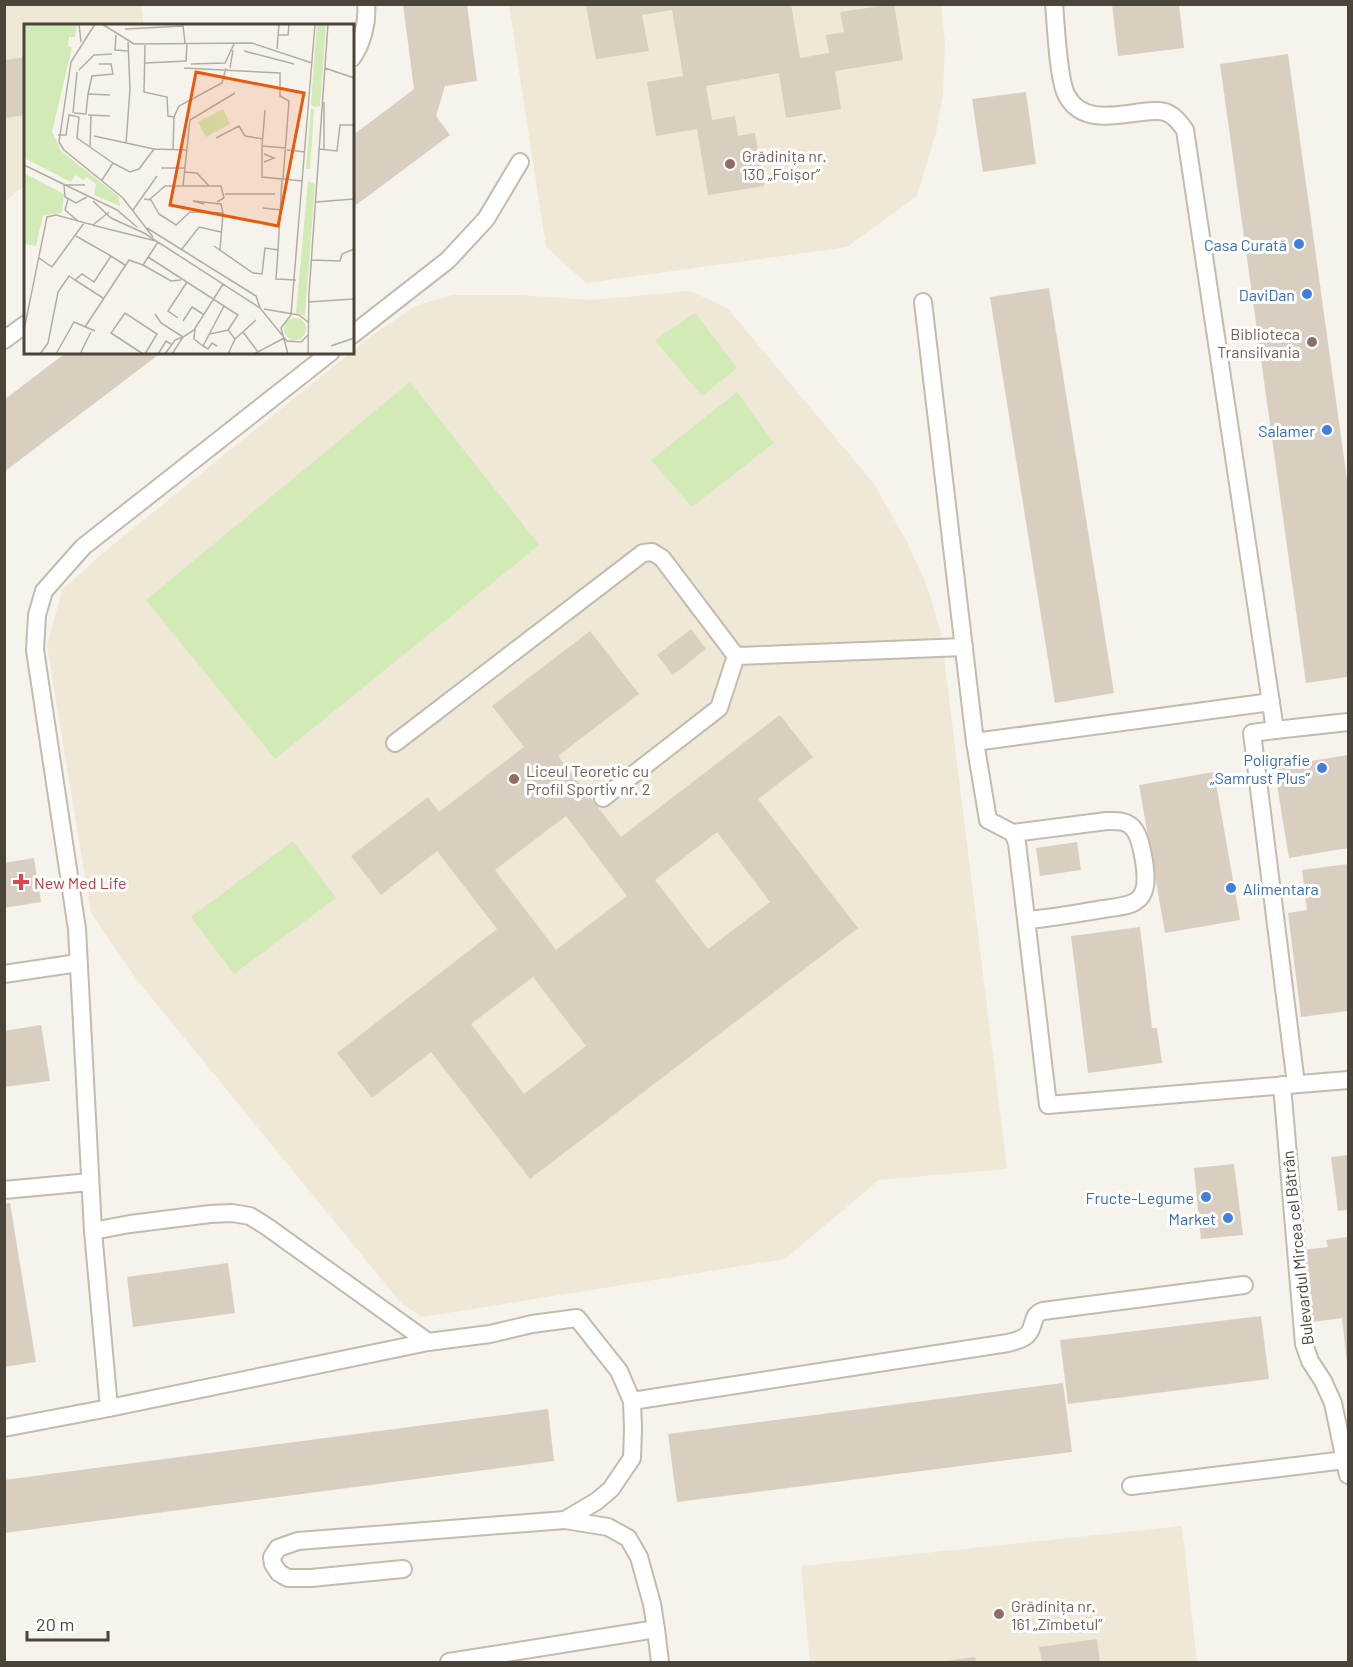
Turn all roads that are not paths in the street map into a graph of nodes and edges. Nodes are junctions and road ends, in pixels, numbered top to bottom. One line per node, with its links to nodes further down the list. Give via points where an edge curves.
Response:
1 (366, 4): 3 (lane, via 367,14)
2 (1054, 4): 12 (lane, via 1062,75 1066,94 1074,106 1101,116 1162,111 1178,120 1185,130)
3 (354, 55)
4 (520, 162): 7 (lane, via 486,219 448,260)
5 (923, 302): 10 (lane)
6 (24, 325): 8 (lane)
7 (354, 333)
8 (4, 340)
9 (328, 354): 20 (lane, via 83,547 44,591 37,615 35,650 75,909)
10 (964, 647): 11 (lane); 15 (lane)
11 (736, 656): 16 (lane, via 662,558 652,552 643,553); 17 (lane, via 719,708)
12 (1271, 702): 14 (lane); 15 (lane)
13 (1348, 722): 14 (lane)
14 (1275, 730): 23 (lane, Bulevardul Mircea cel Bătrân, via 1252,733)
15 (975, 742): 18 (lane, via 988,820)
16 (395, 743)
17 (603, 798)
18 (1013, 833): 19 (lane); 19 (lane, via 1122,821 1138,837 1143,857 1145,887 1135,902)
19 (1027, 920): 23 (lane, via 1048,1105)
20 (78, 963): 21 (lane); 24 (lane)
21 (4, 974)
22 (1348, 1080): 23 (lane)
23 (1289, 1085): 32 (lane, Bulevardul Mircea cel Bătrân, via 1304,1344 1333,1403)
24 (90, 1182): 25 (lane); 26 (lane)
25 (4, 1190)
26 (93, 1231): 28 (lane, via 210,1214 250,1216); 30 (lane)
27 (1244, 1285): 29 (lane, via 1038,1312 1025,1337 1008,1343)
28 (428, 1342): 29 (lane, via 577,1318 619,1371); 30 (lane)
29 (632, 1401): 34 (lane, via 632,1458 611,1489)
30 (109, 1408): 31 (lane)
31 (4, 1428)
32 (1347, 1468): 33 (lane)
33 (1131, 1486)
34 (565, 1520): 35 (lane, via 298,1541 278,1548 272,1557 279,1573 288,1578); 36 (lane, via 608,1527 628,1538 639,1557)
35 (403, 1569)
36 (656, 1629): 37 (lane); 38 (lane)
37 (449, 1662)
38 (660, 1662)

